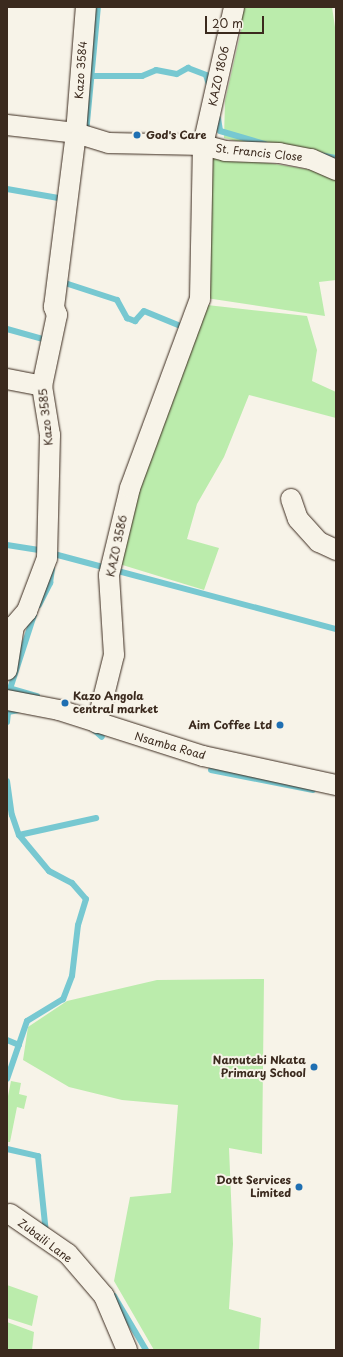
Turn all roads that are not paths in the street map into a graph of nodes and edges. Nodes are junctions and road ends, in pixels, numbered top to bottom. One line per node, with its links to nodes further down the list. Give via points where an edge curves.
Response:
1 (86, 7): 4 (street, Kazo 3584)
2 (234, 7): 5 (street, KAZO 1806)
3 (7, 125): 4 (street, St. Francis Close)
4 (81, 134): 5 (street, St. Francis Close, via 109,144); 9 (street, Kazo 3585, via 54,307 56,315)
5 (203, 145): 6 (street, St. Francis Close, via 225,151 249,150 311,159); 7 (street, KAZO 1806, via 200,298)
6 (336, 170)
7 (170, 373): 14 (street, KAZO 3586, via 156,423 130,488 110,569 114,655)
8 (7, 379): 9 (street)
9 (42, 386): 12 (street, Kazo 3585, via 50,435 47,558 27,612 14,626)
10 (292, 499): 11 (street, via 298,519 319,542)
11 (336, 550)
12 (7, 670)
13 (7, 700): 14 (street, Nsamba Road, via 59,710)
14 (97, 723): 15 (street, Nsamba Road, via 203,756)
15 (336, 785)
16 (10, 1214): 17 (street, Zubaili Lane, via 68,1254 104,1296)
17 (127, 1350)

